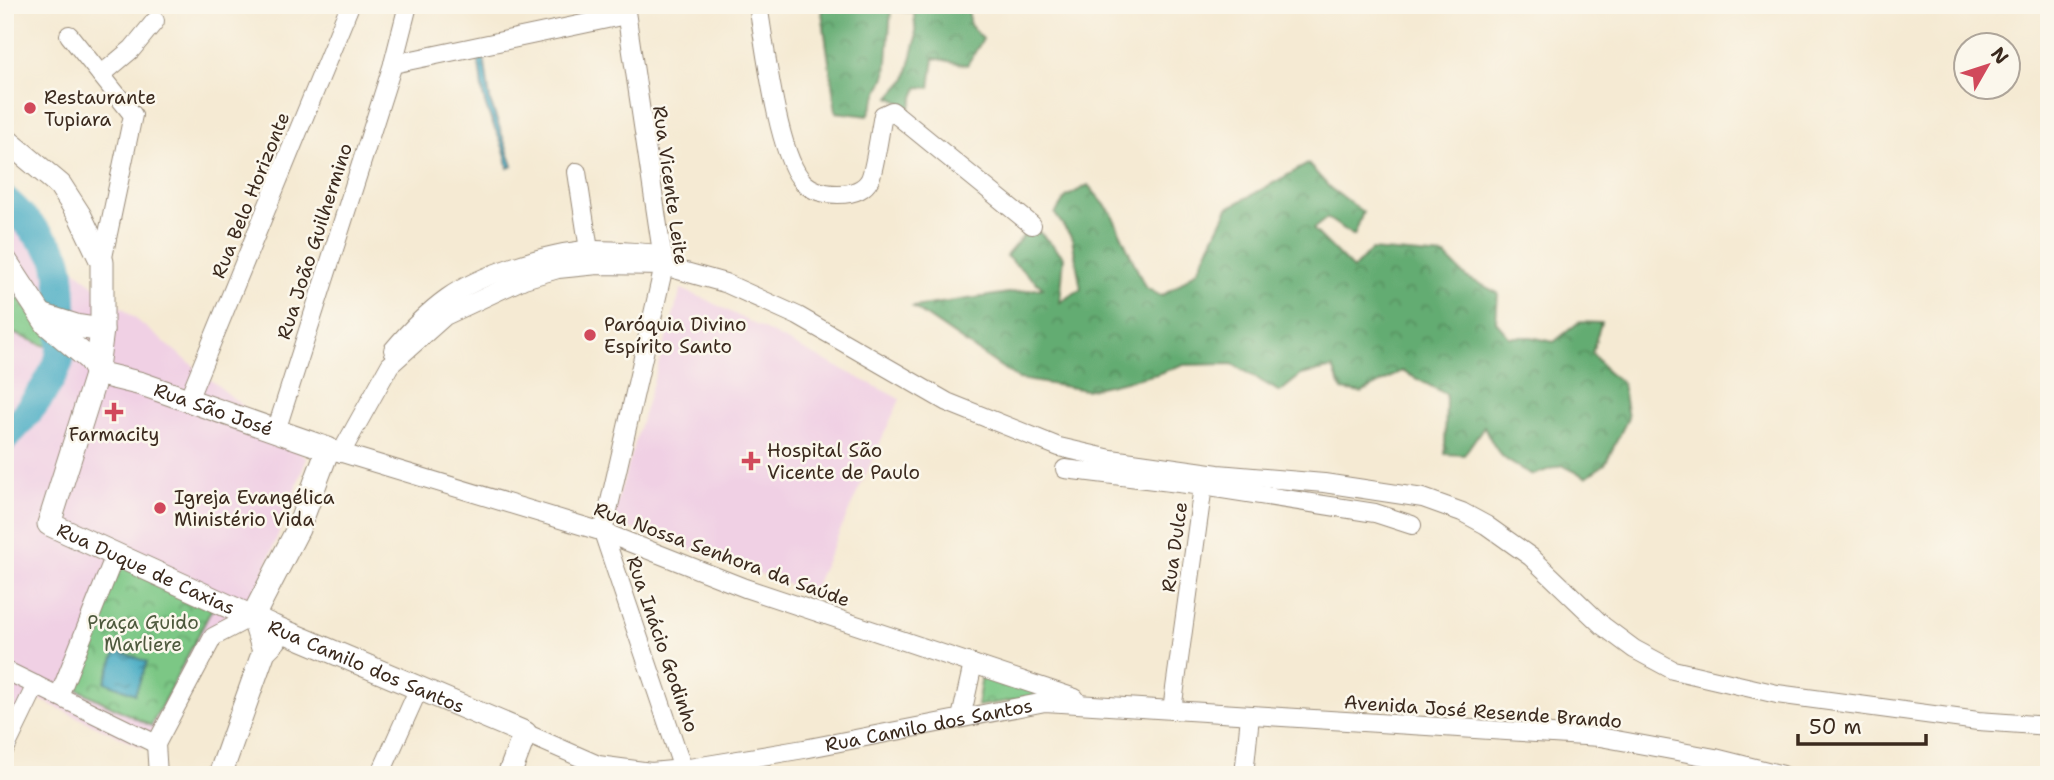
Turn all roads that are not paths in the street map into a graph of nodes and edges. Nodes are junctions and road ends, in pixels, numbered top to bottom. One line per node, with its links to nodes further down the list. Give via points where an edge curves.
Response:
1 (350, 5): 19 (street, Rua Belo Horizonte)
2 (408, 5): 7 (street, Rua João Guilhermino)
3 (758, 5): 11 (street, via 788,155 800,179 816,192 857,192 870,179 883,115 892,111)
4 (625, 10): 7 (street); 14 (street, Rua Vicente Leite)
5 (155, 22): 8 (street)
6 (69, 35): 8 (street)
7 (393, 64): 21 (street, Rua João Guilhermino)
8 (101, 75): 15 (street, via 133,115)
9 (5, 139): 15 (main road, via 60,185)
10 (577, 172): 12 (street)
11 (1032, 225)
12 (589, 250): 14 (street); 20 (street, via 521,264 447,298 410,331 379,368)
13 (5, 260): 17 (main road, via 45,319)
14 (664, 260): 20 (street, via 558,269 524,279 445,316 390,365); 24 (street, via 798,316 947,402 1010,429 1059,447); 26 (street, Rua Vicente Leite)
15 (102, 261): 16 (main road)
16 (102, 330): 17 (main road); 18 (main road)
17 (76, 338): 18 (main road, via 90,360)
18 (93, 383): 19 (main road, Rua São José, via 142,384); 27 (main road, Rua Duque de Caxias, via 49,524)
19 (188, 400): 21 (main road, Rua São José)
20 (357, 422): 22 (street)
21 (276, 431): 22 (main road, Rua São José)
22 (335, 451): 26 (street, Rua Nossa Senhora da Saúde); 28 (main road)
23 (1065, 469): 24 (street, Rua Dulce)
24 (1203, 479): 25 (street, via 1374,513); 37 (street, Rua Dulce); 40 (street, via 1324,483 1423,498 1462,512 1531,557 1603,626 1673,670 1777,694 1978,722)
25 (1412, 525)
26 (603, 532): 31 (street, Rua Nossa Senhora da Saúde, via 745,588); 45 (street, Rua Inácio Godinho)
27 (115, 555): 28 (main road, Rua Duque de Caxias); 35 (street)
28 (253, 616): 29 (main road, Rua Camilo dos Santos); 30 (main road); 42 (street, via 213,637)
29 (290, 634): 30 (main road, via 280,636); 34 (main road, Rua Camilo dos Santos)
30 (264, 651): 48 (main road)
31 (973, 664): 36 (street, Rua Nossa Senhora da Saúde); 39 (street)
32 (5, 670): 33 (street)
33 (36, 685): 35 (street); 43 (street)
34 (419, 688): 41 (main road, Rua Camilo dos Santos); 49 (street)
35 (59, 696): 42 (street)
36 (1099, 706): 37 (street, Rua Camilo dos Santos); 39 (street, Rua Camilo dos Santos, via 1045,702)
37 (1174, 710): 38 (street, Avenida José Resende Brando)
38 (1250, 716): 44 (street, Avenida José Resende Brando, via 1600,737); 51 (street)
39 (961, 719): 45 (street, Rua Camilo dos Santos)
40 (2049, 726)
41 (525, 733): 46 (street, Rua Camilo dos Santos, via 598,765); 50 (main road)
42 (156, 744): 47 (street)
43 (5, 749)
44 (1713, 766): 52 (street, Avenida José Resende Brando)
45 (683, 769): 46 (street, Rua Camilo dos Santos)
46 (651, 774)
47 (158, 775)
48 (220, 775)
49 (380, 775)
50 (509, 775)
51 (1244, 775)
52 (1783, 775)

